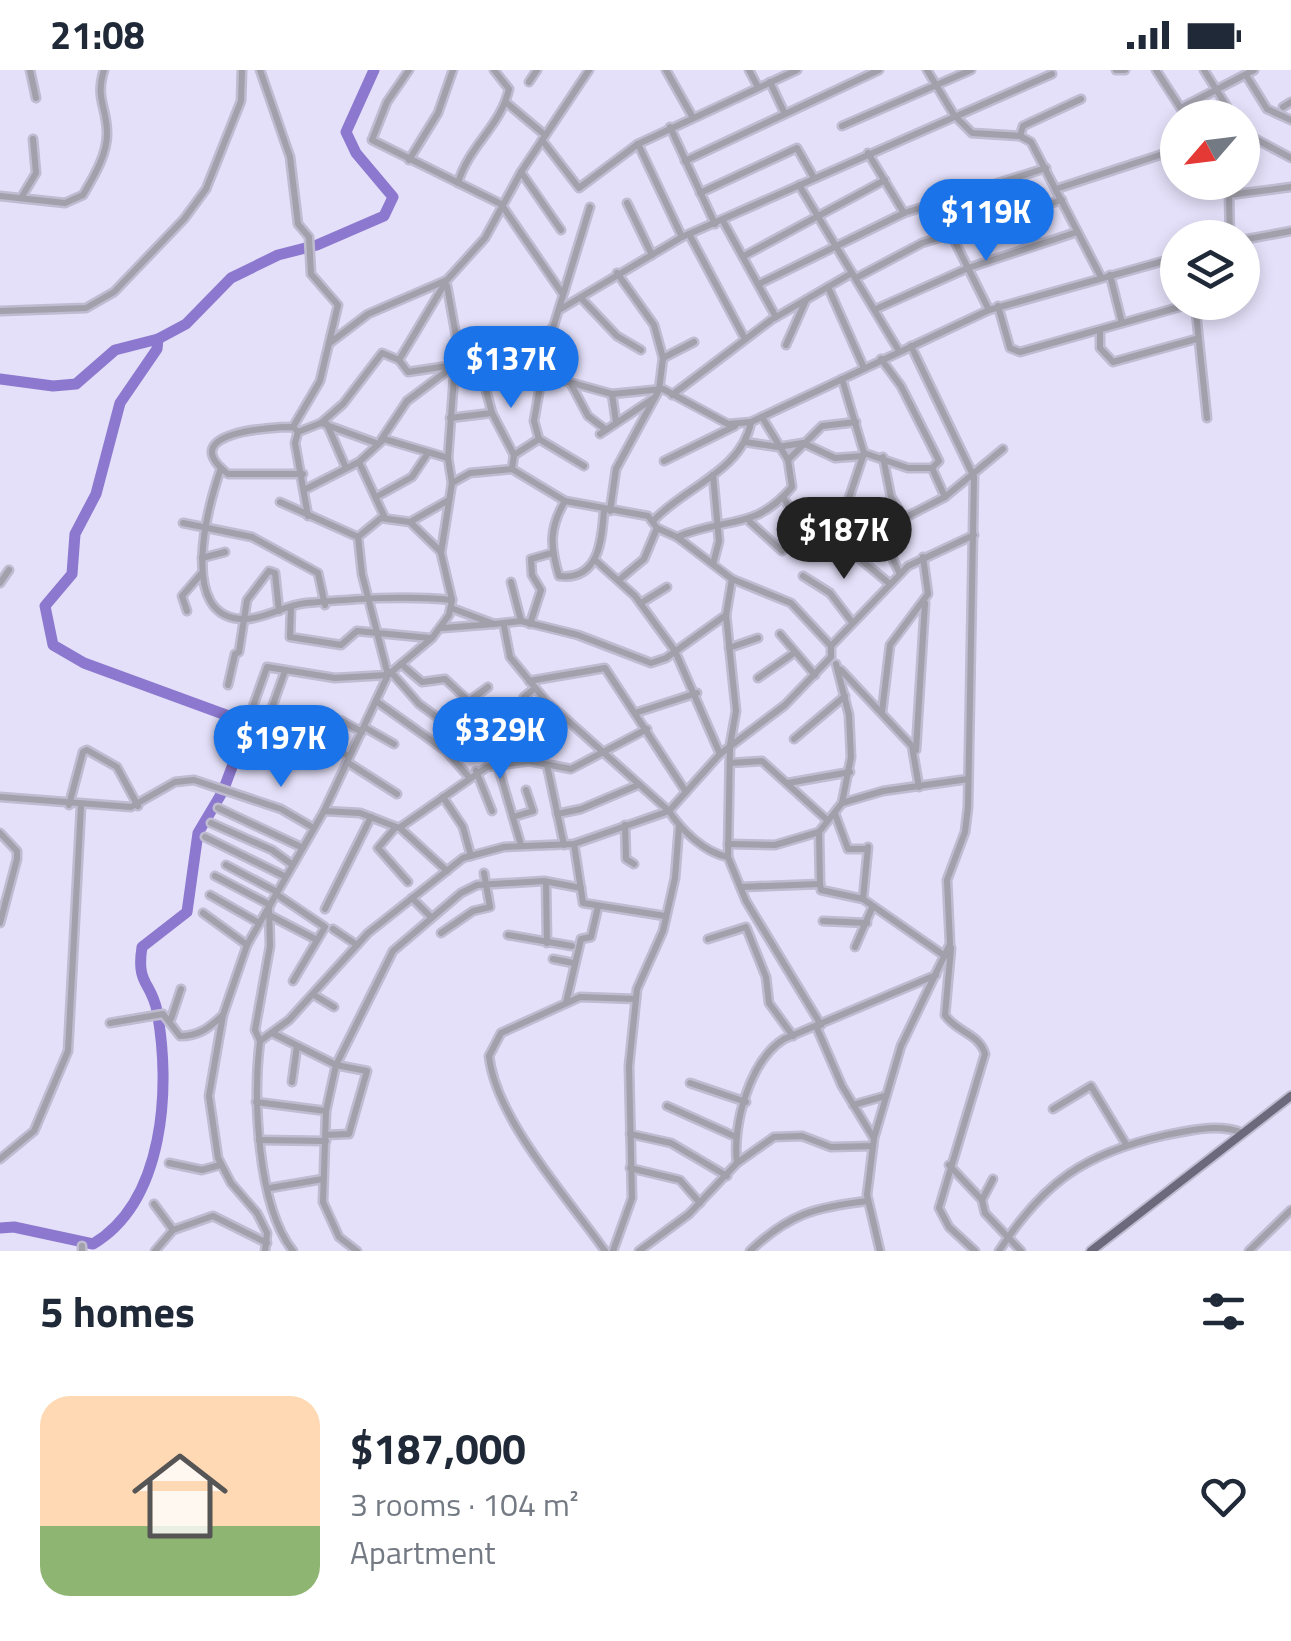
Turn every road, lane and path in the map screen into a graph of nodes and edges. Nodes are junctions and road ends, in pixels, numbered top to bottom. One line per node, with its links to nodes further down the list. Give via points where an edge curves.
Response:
1 (30, 70): 28 (street)
2 (104, 70): 64 (street, via 98,96 108,139 83,195 70,203)
3 (242, 70): 95 (street, via 241,101 206,189 114,292 86,308)
4 (260, 70): 105 (street, via 290,157 313,279 338,305)
5 (409, 70): 50 (street, via 371,138)
6 (453, 70): 50 (street, via 438,113)
7 (494, 70): 34 (street, via 509,89)
8 (536, 70): 23 (street)
9 (588, 70): 43 (street)
10 (666, 70): 38 (street)
11 (749, 70): 26 (street)
12 (797, 70): 24 (street)
13 (879, 70): 36 (street)
14 (927, 70): 25 (street)
15 (971, 70): 25 (street)
16 (1116, 70): 17 (street)
17 (1124, 70)
18 (1156, 70): 30 (street)
19 (1204, 70): 27 (street)
20 (1254, 70): 22 (street)
21 (1052, 74): 37 (street)
22 (1246, 74): 27 (street); 39 (street, via 1268,109)
23 (528, 82)
24 (770, 82): 26 (street); 36 (street)
25 (936, 85): 37 (street); 40 (street)
26 (758, 87): 38 (street)
27 (1214, 88): 31 (street); 32 (street)
28 (36, 98)
29 (1081, 99): 42 (street, via 1024,126)
30 (1176, 100)
31 (1194, 100)
32 (1222, 100)
33 (1291, 102): 35 (street)
34 (508, 104): 43 (street); 56 (street)
35 (1283, 107)
36 (784, 113): 51 (street)
37 (954, 115): 42 (street, via 972,133); 47 (street)
38 (692, 116): 41 (street)
39 (1291, 120)
40 (842, 126)
41 (670, 128): 46 (street); 51 (street)
42 (1020, 136): 52 (street)
43 (544, 137): 46 (street, via 579,188); 53 (street)
44 (33, 139): 64 (street, via 36,173)
45 (1260, 141): 49 (street)
46 (638, 144): 77 (street)
47 (868, 153): 54 (street); 55 (street)
48 (1160, 155): 59 (street)
49 (1291, 158)
50 (409, 160): 56 (street)
51 (686, 161): 61 (street)
52 (1046, 168): 59 (street); 62 (street)
53 (521, 172): 67 (street); 72 (street)
54 (814, 178): 57 (street); 61 (street, via 796,148)
55 (884, 180): 69 (street); 70 (street)
56 (458, 182): 67 (street)
57 (799, 184): 70 (street); 71 (street)
58 (1291, 187): 60 (street)
59 (1056, 189): 65 (street)
60 (1260, 191)
61 (700, 193): 71 (street)
62 (951, 195): 69 (street); 73 (street)
63 (0, 196): 64 (street)
64 (21, 198)
65 (1062, 200): 73 (street); 75 (street)
66 (626, 203): 80 (street)
67 (501, 204): 87 (street, via 477,248); 90 (street)
68 (590, 208): 90 (street)
69 (904, 212): 79 (street)
70 (818, 215): 79 (street); 81 (street)
71 (719, 223): 77 (street); 81 (street)
72 (561, 230)
73 (965, 230): 76 (street)
74 (1291, 231): 78 (street)
75 (1077, 232): 83 (street); 86 (street)
76 (950, 234): 83 (street); 85 (street)
77 (686, 235): 80 (street); 102 (street)
78 (1260, 237)
79 (836, 245): 85 (street); 88 (street)
80 (652, 255): 84 (street)
81 (744, 256): 88 (street)
82 (1160, 262): 86 (street)
83 (968, 268): 93 (street); 94 (street)
84 (617, 273): 91 (street); 110 (street, via 654,325)
85 (854, 276): 89 (street); 94 (street)
86 (1105, 276): 93 (street); 100 (street)
87 (447, 283): 105 (street, via 368,314); 112 (street); 113 (street)
88 (759, 284): 98 (street)
89 (828, 287): 92 (street); 114 (street)
90 (562, 292): 96 (street)
91 (581, 298): 96 (street); 108 (street)
92 (807, 299): 98 (street); 106 (street)
93 (994, 308): 101 (street, via 1014,351); 107 (street)
94 (876, 309): 109 (street)
95 (0, 310)
96 (559, 310): 115 (street, via 548,332 520,340)
97 (1160, 312): 100 (street)
98 (776, 317): 102 (street)
99 (1196, 320): 103 (street)
100 (1122, 322): 101 (street)
101 (1100, 331): 103 (street, via 1100,348 1113,362)
102 (745, 338): 123 (street)
103 (1196, 338): 127 (street)
104 (694, 342): 110 (street)
105 (330, 343): 133 (street, via 320,382)
106 (786, 344)
107 (911, 346): 109 (street); 155 (street)
108 (640, 350)
109 (899, 351): 111 (street)
110 (663, 358): 121 (street)
111 (881, 359): 114 (street); 151 (street, via 938,455)
112 (398, 360): 113 (street, via 408,372); 131 (street, via 382,353)
113 (455, 365): 118 (street); 135 (street, via 407,401)
114 (864, 368): 119 (street)
115 (516, 374): 116 (street); 117 (street)
116 (542, 374): 120 (street); 134 (street, via 534,421)
117 (482, 375): 118 (street); 124 (street)
118 (454, 376): 126 (street)
119 (842, 379): 125 (street); 130 (street)
120 (572, 386): 122 (street); 128 (street, via 603,431)
121 (657, 393): 122 (street); 123 (street); 128 (street); 164 (street, via 616,469)
122 (612, 394): 128 (street)
123 (672, 394): 132 (street)
124 (492, 414): 126 (street); 142 (street)
125 (762, 417): 129 (street); 138 (street)
126 (450, 418): 144 (street)
127 (1207, 418)
128 (616, 422)
129 (751, 422): 132 (street); 136 (street)
130 (856, 422): 137 (street, via 822,426); 141 (street)
131 (324, 423): 133 (street); 135 (street); 150 (street)
132 (737, 424): 146 (street)
133 (296, 429): 149 (street, via 252,427 223,438 214,453); 153 (street)
134 (539, 439): 142 (street); 148 (street)
135 (378, 442): 140 (street); 147 (street)
136 (745, 442): 138 (street); 154 (street)
137 (804, 442): 138 (street); 141 (street, via 835,458); 145 (street)
138 (778, 446): 145 (street)
139 (1003, 449): 155 (street)
140 (428, 453): 144 (street); 158 (street, via 412,477)
141 (864, 454): 143 (street); 177 (street, via 844,514)
142 (514, 455): 152 (street)
143 (883, 457): 151 (street, via 908,468); 167 (street, via 891,497)
144 (448, 458): 156 (street)
145 (788, 460): 159 (street, via 792,487)
146 (664, 461)
147 (359, 462): 150 (street); 158 (street)
148 (584, 466)
149 (221, 468): 153 (street, via 236,476); 173 (street)
150 (346, 468): 157 (street)
151 (932, 468): 160 (street)
152 (512, 469): 156 (street, via 470,473); 163 (street)
153 (302, 474): 157 (street)
154 (713, 474): 171 (street, via 676,498); 172 (street)
155 (974, 477): 160 (street); 174 (street)
156 (452, 483): 161 (street)
157 (304, 490): 165 (street)
158 (376, 497): 166 (street)
159 (783, 497): 169 (street); 194 (street, via 802,528 848,548)
160 (945, 498): 167 (street)
161 (447, 501): 168 (street); 181 (street)
162 (280, 502): 165 (street)
163 (566, 502): 164 (street); 180 (street, via 552,527)
164 (607, 510): 171 (street); 184 (street)
165 (308, 516): 175 (street)
166 (385, 518): 168 (street); 175 (street)
167 (904, 518): 177 (street)
168 (410, 522): 181 (street)
169 (750, 522): 172 (street); 178 (street)
170 (183, 523): 173 (street)
171 (656, 524): 176 (street); 191 (street, via 644,559)
172 (716, 525): 176 (street); 185 (street)
173 (203, 529): 183 (street); 200 (street, via 246,535 289,553 318,573)
174 (974, 535): 182 (street); 256 (street)
175 (358, 537): 196 (street)
176 (677, 537): 185 (street)
177 (884, 541): 188 (street)
178 (782, 550)
179 (225, 552): 183 (street)
180 (552, 552): 184 (street, via 564,577 580,574); 209 (street, via 531,558 541,590)
181 (442, 553): 199 (street)
182 (923, 557): 188 (street); 197 (street)
183 (202, 558): 187 (street)
184 (595, 560): 191 (street)
185 (713, 564): 190 (street)
186 (8, 570): 192 (street)
187 (201, 574): 202 (street, via 182,596); 205 (street, via 221,610)
188 (900, 574): 194 (street)
189 (803, 576): 207 (street, via 830,593)
190 (732, 579): 204 (street); 216 (street, via 791,603)
191 (619, 580): 198 (street)
192 (1, 581)
193 (511, 582): 206 (street)
194 (890, 584): 207 (street)
195 (667, 587): 198 (street)
196 (370, 599): 199 (street); 200 (street); 212 (street)
197 (925, 602): 234 (street, via 890,645); 247 (street)
198 (641, 603): 218 (street)
199 (452, 604): 208 (street); 211 (street)
200 (325, 605): 201 (street)
201 (291, 607): 203 (street); 212 (street, via 290,637 341,645 357,631)
202 (188, 611)
203 (280, 611): 205 (street); 205 (street, via 269,571)
204 (726, 615): 217 (street); 218 (street)
205 (241, 619): 226 (street, via 240,652)
206 (521, 621): 209 (street); 210 (street)
207 (852, 622): 216 (street)
208 (494, 624): 210 (street); 211 (street)
209 (530, 624): 218 (street, via 606,643 642,661)
210 (504, 626): 227 (street, via 510,658)
211 (442, 628): 214 (street)
212 (376, 630): 214 (street); 223 (street)
213 (780, 634): 219 (street)
214 (432, 638): 221 (street)
215 (758, 638): 217 (street)
216 (831, 646): 220 (street)
217 (729, 648): 245 (street, via 736,711)
218 (675, 652): 229 (street)
219 (794, 653): 224 (street); 225 (street)
220 (834, 661): 224 (street); 230 (street); 234 (street)
221 (401, 664): 223 (street); 232 (street, via 422,682 445,679)
222 (284, 670): 222 (street, via 271,710 252,710 266,668); 223 (street, via 334,678)
223 (390, 673): 231 (street); 244 (street, via 448,725)
224 (815, 675): 245 (street)
225 (758, 678)
226 (228, 684)
227 (532, 685): 236 (street, via 605,668); 241 (street, via 524,697); 246 (street)
228 (488, 686): 232 (street)
229 (697, 693): 236 (street); 248 (street)
230 (844, 696): 242 (street); 254 (street)
231 (376, 701): 240 (street); 244 (street)
232 (469, 702): 237 (street)
233 (508, 705): 237 (street)
234 (882, 712): 247 (street)
235 (295, 713): 240 (street, via 333,731 342,721)
236 (635, 713): 238 (street)
237 (490, 719): 250 (street)
238 (647, 729): 246 (street); 261 (street)
239 (270, 730): 249 (street, via 312,751 320,744)
240 (363, 730): 243 (street); 249 (street)
241 (552, 738)
242 (794, 739)
243 (394, 744)
244 (436, 744): 255 (street)
245 (730, 744): 248 (street); 252 (street)
246 (604, 752): 253 (street, via 570,770); 258 (street)
247 (916, 752): 259 (street)
248 (720, 754): 261 (street)
249 (348, 759): 262 (street); 270 (street)
250 (519, 761): 251 (street); 253 (street)
251 (498, 763): 255 (street); 276 (street)
252 (730, 763): 257 (street, via 762,761); 287 (street)
253 (547, 765): 273 (street)
254 (850, 772): 257 (street); 265 (street)
255 (472, 774): 263 (street); 272 (street)
256 (968, 779): 259 (street); 330 (street, via 967,825 947,880)
257 (788, 783): 277 (street)
258 (638, 784): 271 (street); 273 (street)
259 (919, 787): 265 (street)
260 (526, 790): 276 (street, via 533,811)
261 (686, 792): 271 (street)
262 (397, 794)
263 (443, 797): 281 (street); 291 (street)
264 (0, 798): 266 (street)
265 (842, 803): 274 (street)
266 (69, 806): 267 (street); 268 (street, via 87,750 116,766)
267 (81, 806): 268 (street); 371 (street, via 72,1035 34,1131)
268 (138, 806): 280 (street, via 181,780 231,791)
269 (218, 808): 290 (street)
270 (324, 811): 275 (street); 280 (street)
271 (668, 811): 279 (street); 282 (street)
272 (492, 812)
273 (557, 814): 289 (street)
274 (835, 814): 277 (street); 309 (street, via 848,849 868,847)
275 (371, 817): 281 (street); 313 (street)
276 (513, 817): 288 (street)
277 (826, 818): 283 (street)
278 (211, 823): 293 (street)
279 (625, 825): 286 (street); 294 (street, via 626,860)
280 (312, 827): 290 (street)
281 (397, 828): 296 (street); 300 (street, via 378,848)
282 (680, 828): 292 (street); 316 (street)
283 (819, 832): 287 (street, via 775,845); 303 (street)
284 (205, 837): 299 (street)
285 (2, 839): 320 (street, via 17,858)
286 (574, 844): 289 (street); 304 (street)
287 (728, 844): 292 (street)
288 (521, 845): 289 (street); 291 (street)
289 (564, 845)
290 (301, 846): 293 (street)
291 (471, 856): 296 (street)
292 (728, 857): 305 (street)
293 (290, 864): 299 (street)
294 (634, 864)
295 (226, 865): 306 (street)
296 (447, 870): 308 (street)
297 (484, 874): 302 (street)
298 (215, 876): 310 (street)
299 (284, 876): 306 (street)
300 (408, 882)
301 (546, 882): 302 (street); 304 (street); 329 (street)
302 (487, 883): 317 (street, via 461,893); 325 (street, via 490,907)
303 (820, 884): 305 (street); 309 (street, via 822,890)
304 (582, 888): 311 (street, via 582,901)
305 (741, 888): 318 (street)
306 (276, 893): 310 (street); 328 (street, via 324,925)
307 (210, 895): 321 (street)
308 (412, 898): 317 (street); 332 (street)
309 (863, 899): 312 (street)
310 (269, 906): 315 (street); 321 (street)
311 (598, 907): 316 (street); 337 (street, via 591,937 581,939)
312 (872, 907): 322 (street); 335 (street)
313 (325, 909)
314 (204, 913): 331 (street)
315 (272, 916): 328 (street); 351 (street, via 254,1030)
316 (666, 916): 342 (street)
317 (430, 918): 353 (street, via 393,951)
318 (759, 921): 323 (street); 348 (street)
319 (824, 921): 322 (street)
320 (0, 923)
321 (260, 923): 331 (street)
322 (866, 924): 334 (street)
323 (746, 927): 327 (street); 350 (street, via 769,1002)
324 (334, 929): 332 (street)
325 (441, 932)
326 (508, 935): 329 (street)
327 (708, 939)
328 (318, 940): 339 (street)
329 (547, 943): 333 (street)
330 (950, 944): 335 (street); 375 (street, via 945,1014 985,1054)
331 (247, 945): 345 (street)
332 (357, 945): 341 (street)
333 (572, 946)
334 (855, 948)
335 (945, 956): 338 (street)
336 (552, 959): 337 (street)
337 (572, 963): 343 (street)
338 (936, 975): 348 (street); 356 (street)
339 (293, 981)
340 (182, 990): 346 (street)
341 (314, 995): 344 (street); 349 (street)
342 (636, 999): 343 (street, via 588,995); 365 (street)
343 (565, 1004): 393 (street, via 501,1033 492,1046 491,1068 524,1136)
344 (334, 1007)
345 (223, 1015): 346 (street, via 190,1036 180,1036); 374 (street, via 210,1096)
346 (167, 1017): 347 (street)
347 (110, 1023)
348 (819, 1026): 350 (street); 360 (street)
349 (272, 1033): 351 (street); 352 (street)
350 (794, 1036): 359 (street, via 764,1054)
351 (260, 1041): 358 (street)
352 (297, 1046): 353 (street); 354 (street)
353 (336, 1065): 363 (street); 367 (street, via 367,1074 349,1134)
354 (292, 1082)
355 (690, 1082): 359 (street)
356 (886, 1096): 360 (street); 369 (street)
357 (1291, 1098): 364 (main road)
358 (256, 1102): 363 (street); 368 (street)
359 (746, 1102): 366 (street)
360 (852, 1105): 369 (street)
361 (666, 1106): 366 (street)
362 (1053, 1109): 370 (street, via 1091,1086)
363 (326, 1112): 367 (street)
364 (1243, 1133): 370 (street, via 1224,1127); 389 (main road)
365 (630, 1134): 376 (street); 377 (street, via 672,1142)
366 (736, 1137): 373 (street)
367 (326, 1138): 368 (street); 378 (street)
368 (258, 1140): 380 (street)
369 (873, 1142): 373 (street, via 832,1146 780,1136); 382 (street)
370 (1126, 1144): 387 (street, via 1056,1182)
371 (0, 1159)
372 (169, 1162): 374 (street, via 202,1170)
373 (737, 1164): 377 (street)
374 (220, 1165): 388 (street, via 257,1213)
375 (948, 1165): 381 (street); 398 (street, via 939,1208)
376 (630, 1168): 383 (street, via 680,1180); 394 (street, via 631,1205)
377 (727, 1176): 383 (street)
378 (323, 1179): 380 (street); 392 (street, via 330,1223)
379 (993, 1179): 381 (street)
380 (270, 1188): 391 (street)
381 (982, 1200): 387 (street, via 985,1213)
382 (868, 1201): 396 (street, via 822,1206 779,1223); 397 (street)
383 (700, 1202): 395 (street)
384 (154, 1204): 386 (street)
385 (1291, 1210): 402 (street)
386 (173, 1230): 388 (street, via 217,1217); 390 (street)
387 (1008, 1236): 399 (street); 400 (street)
388 (267, 1248)
389 (1102, 1248): 401 (main road)
390 (154, 1251)
391 (292, 1251)
392 (357, 1251)
393 (605, 1251)
394 (613, 1251)
395 (639, 1251)
396 (750, 1251)
397 (880, 1251)
398 (975, 1251)
399 (998, 1251)
400 (1022, 1251)
401 (1091, 1251)
402 (1249, 1251)

